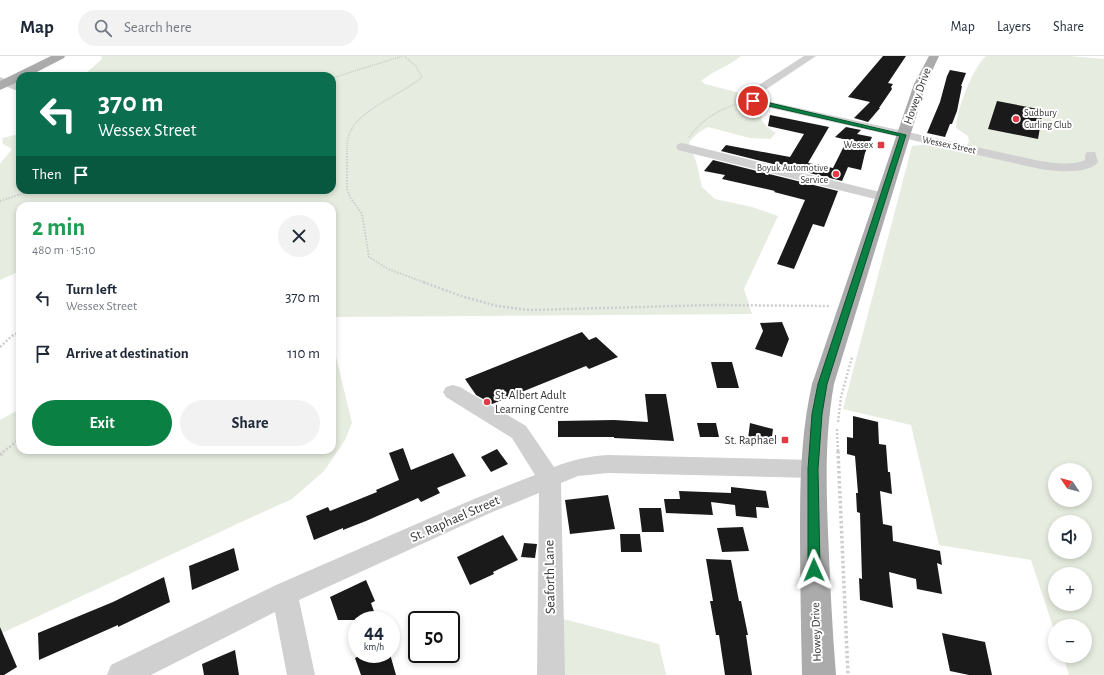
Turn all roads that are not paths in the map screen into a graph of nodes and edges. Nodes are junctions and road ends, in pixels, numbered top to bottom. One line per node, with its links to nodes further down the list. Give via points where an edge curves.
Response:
1 (60, 56): 4 (main road)
2 (811, 56): 8 (street, Wessex Street, via 755,92 752,96 753,101)
3 (934, 56): 8 (main road, Howey Drive, via 924,73)
4 (26, 72)
5 (16, 76): 6 (main road)
6 (2, 83): 7 (street)
7 (16, 88)
8 (903, 135): 10 (street, Wessex Street, via 1040,165 1085,165 1092,162); 11 (main road, Howey Drive)
9 (682, 147): 11 (street)
10 (1091, 155)
11 (883, 197): 13 (main road, Howey Drive, via 823,384 817,414)
12 (453, 392): 14 (street, via 519,432)
13 (813, 469): 14 (street, St. Raphael Street, via 589,465); 19 (main road, Howey Drive)
14 (550, 479): 15 (street, St. Raphael Street, via 482,506); 18 (street, Seaforth Lane)
15 (285, 594): 16 (street, St. Raphael Street); 17 (street)
16 (122, 675)
17 (301, 675)
18 (551, 675)
19 (818, 675)

